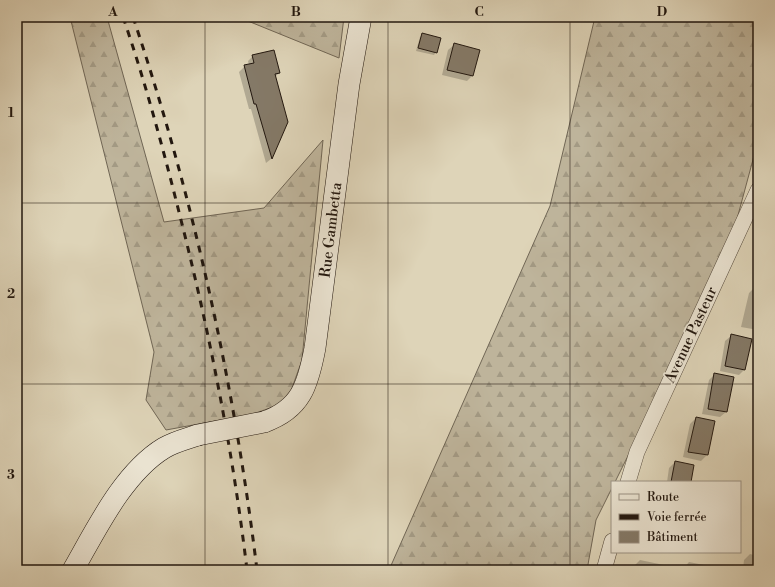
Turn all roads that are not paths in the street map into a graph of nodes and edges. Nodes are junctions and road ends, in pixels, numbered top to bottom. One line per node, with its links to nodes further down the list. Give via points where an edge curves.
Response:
1 (361, 17): 5 (street, Rue Gambetta, bridge, via 349,84 315,348 311,370 303,391 288,411 277,418 177,441 150,458 122,488)
2 (758, 190): 3 (street, Avenue Pasteur, via 637,452)
3 (628, 481)
4 (611, 545): 6 (street)
5 (73, 570)
6 (604, 570)

